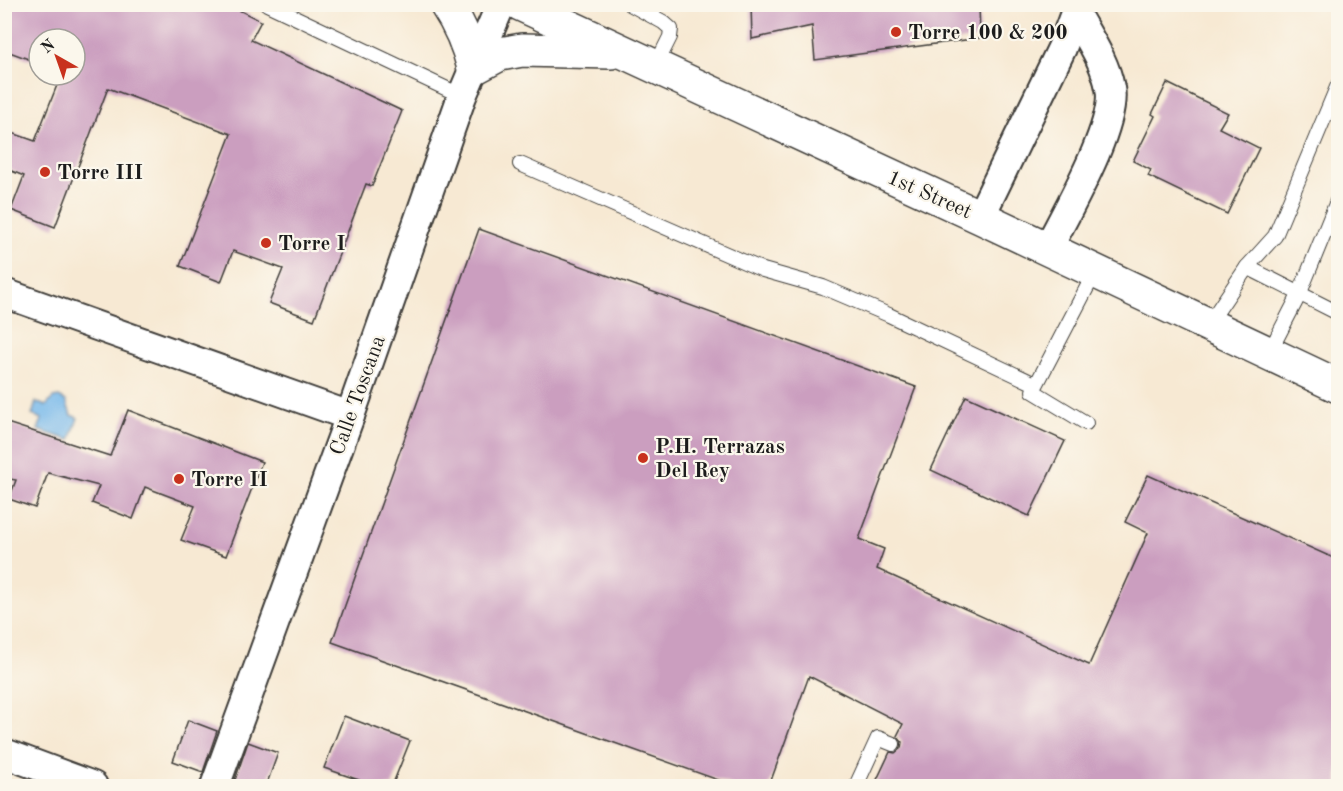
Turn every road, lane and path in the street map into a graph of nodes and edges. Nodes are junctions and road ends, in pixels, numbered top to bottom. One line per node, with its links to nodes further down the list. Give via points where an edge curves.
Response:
1 (267, 4): 9 (lane)
2 (446, 4): 9 (street, via 468,44)
3 (501, 4): 9 (street, Calle Toscana)
4 (520, 4): 7 (street, 1st Street)
5 (630, 4): 8 (lane, via 671,29)
6 (1075, 9): 13 (street, via 1062,48); 14 (street, via 1104,68 1112,105 1098,146)
7 (623, 52): 8 (street, 1st Street); 9 (street, via 522,50 501,54)
8 (655, 68): 13 (street, 1st Street)
9 (468, 82): 24 (street, Calle Toscana)
10 (1338, 85): 15 (lane, via 1275,236)
11 (520, 164): 22 (lane, via 763,270 823,287 889,315)
12 (1338, 199): 18 (lane)
13 (980, 217): 14 (street, 1st Street)
14 (1047, 250): 16 (street, 1st Street)
15 (1247, 267): 18 (lane); 20 (lane)
16 (1095, 272): 20 (street, 1st Street); 22 (lane)
17 (4, 293): 24 (street)
18 (1299, 296): 19 (lane); 21 (lane)
19 (1338, 313)
20 (1208, 325): 21 (street, 1st Street)
21 (1269, 353): 23 (street, 1st Street)
22 (1035, 384): 25 (lane, via 1033,391 1037,395)
23 (1338, 386)
24 (350, 416): 29 (street, Calle Toscana)
25 (1086, 423)
26 (893, 744): 30 (lane, via 878,738)
27 (4, 753): 28 (street)
28 (93, 786)
29 (214, 786)
30 (856, 786)

